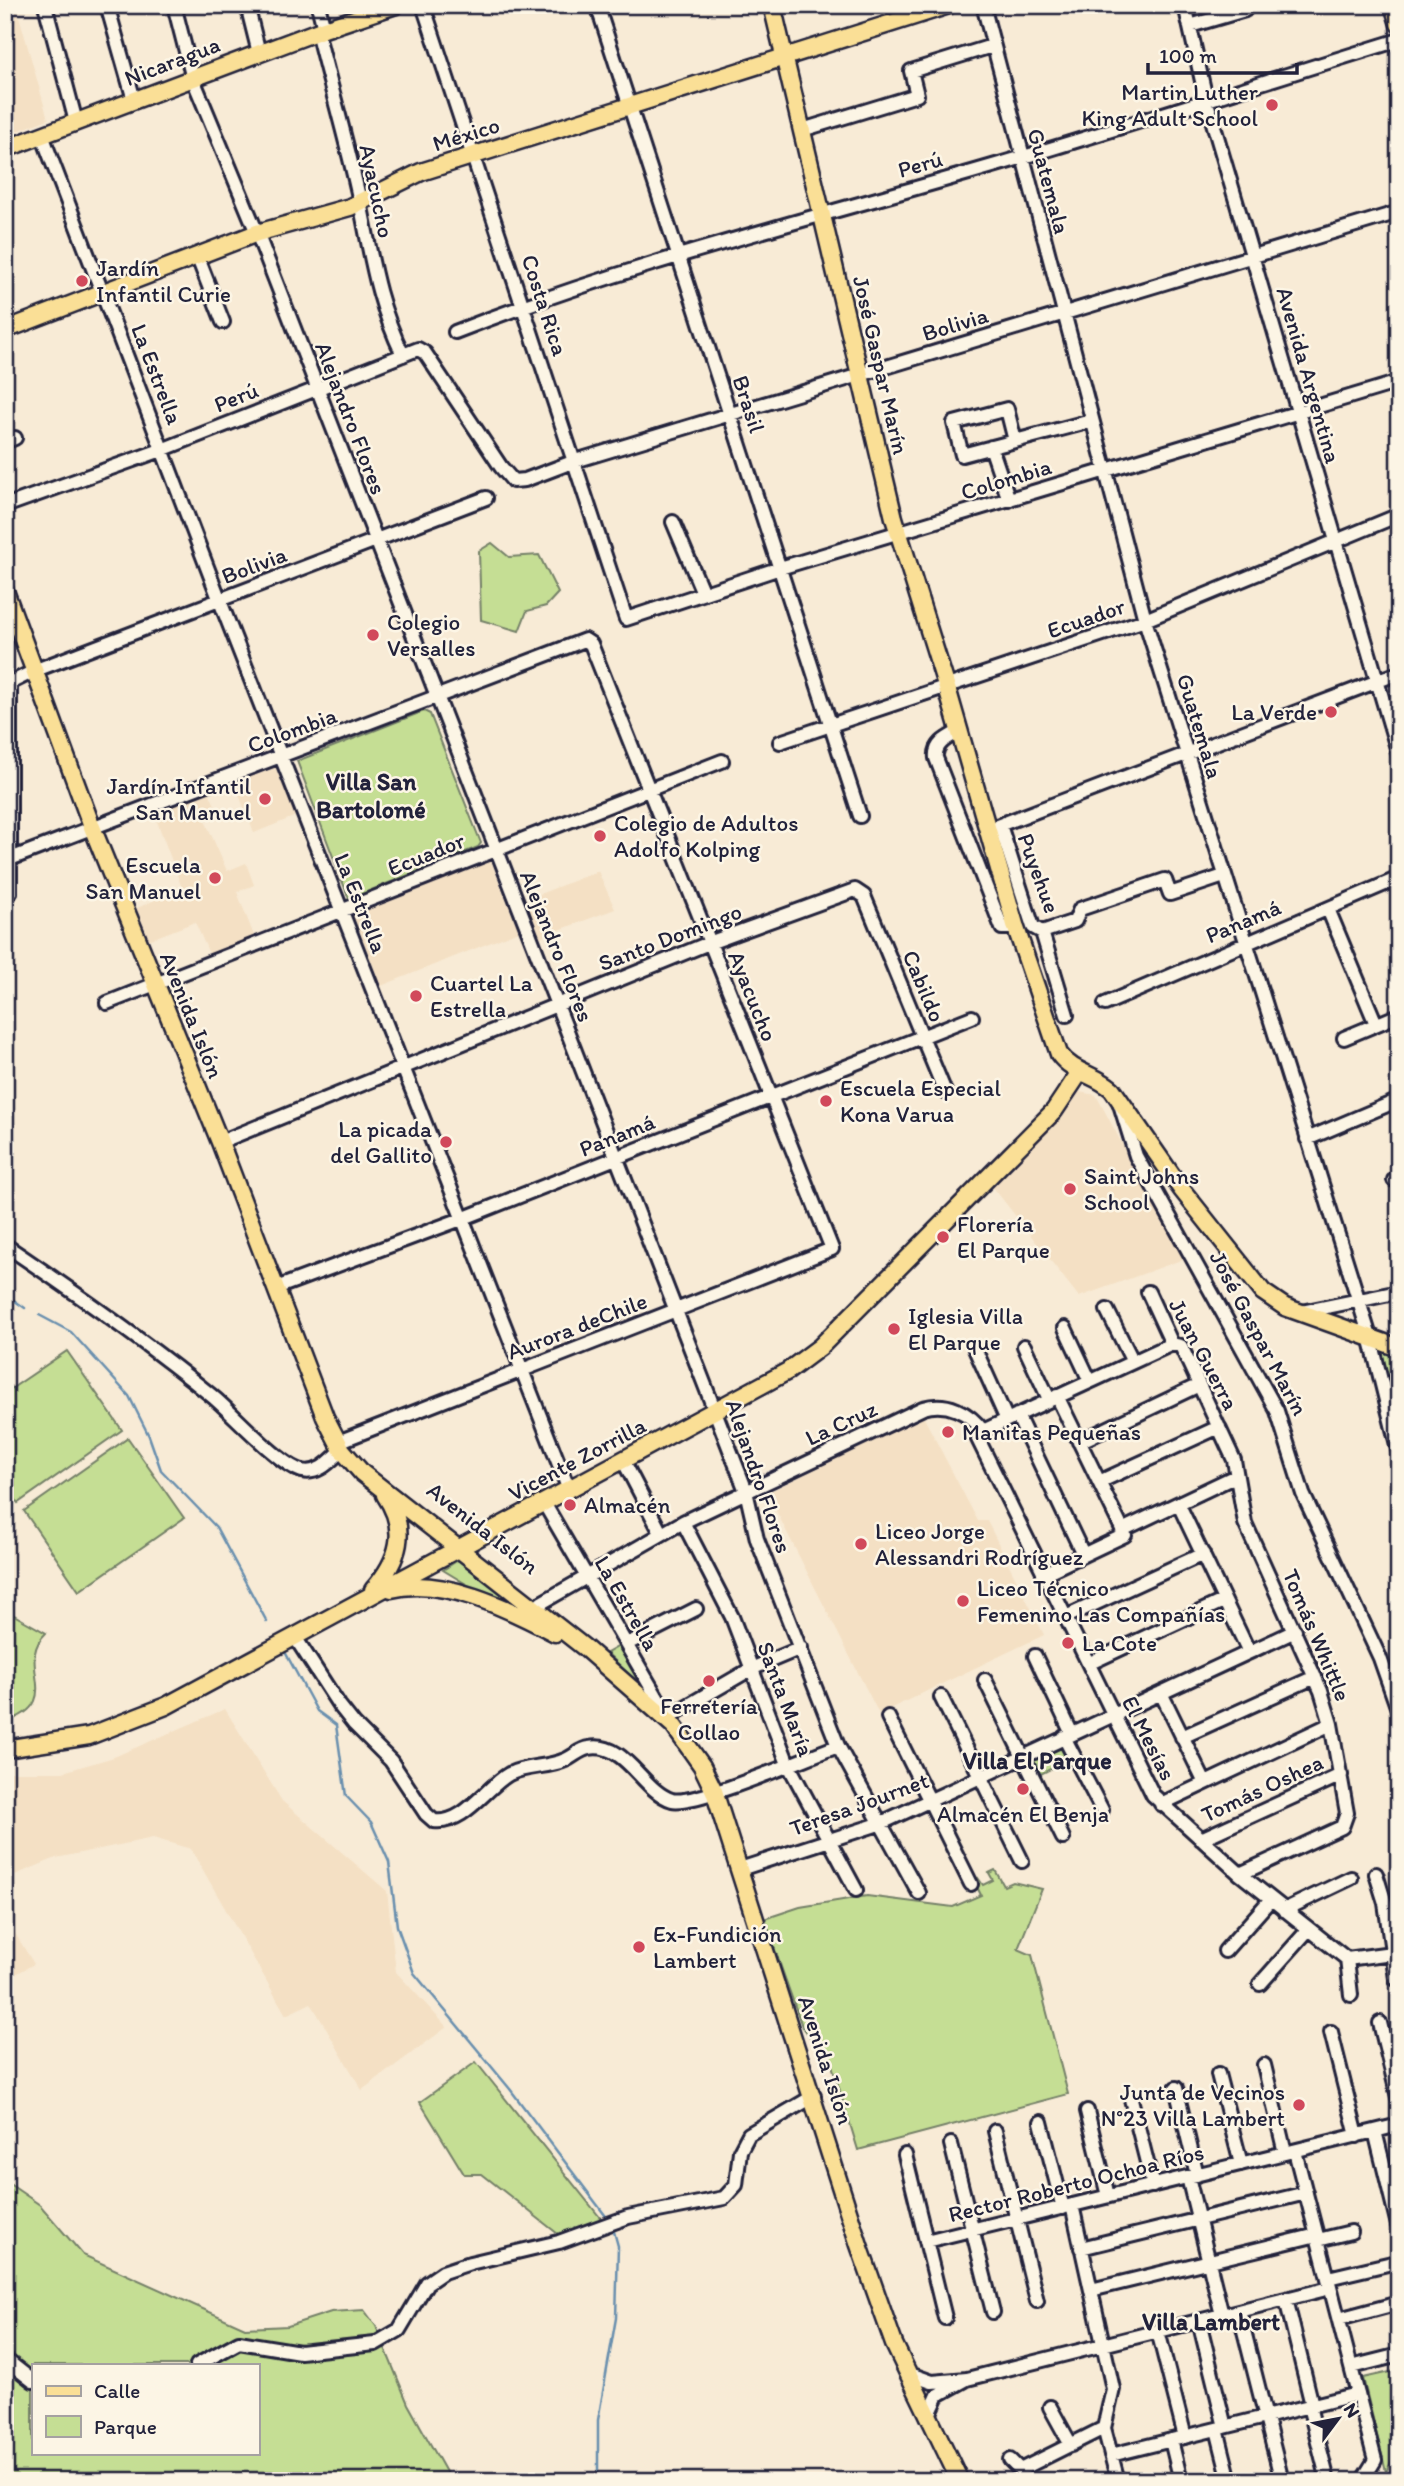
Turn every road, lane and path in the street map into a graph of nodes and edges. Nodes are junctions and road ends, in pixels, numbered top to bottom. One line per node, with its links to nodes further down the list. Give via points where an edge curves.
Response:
1 (45, 5): 26 (street)
2 (107, 5): 24 (street)
3 (174, 5): 22 (street, Alejandro Flores)
4 (247, 5): 20 (street)
5 (318, 5): 17 (street, Ayacucho)
6 (396, 5): 17 (main road, Nicaragua)
7 (423, 5): 30 (street, Costa Rica)
8 (597, 5): 25 (street, Brasil)
9 (772, 5): 21 (main road, José Gaspar Marín)
10 (949, 5): 21 (main road, México)
11 (983, 5): 19 (street, Guatemala)
12 (1185, 5): 16 (street, Avenida Argentina)
13 (1242, 5): 16 (street, via 1245,10)
14 (1394, 5): 15 (main road)
15 (1399, 24)
16 (1190, 26): 23 (street, Avenida Argentina)
17 (320, 30): 20 (main road, Nicaragua); 32 (street, Ayacucho)
18 (1399, 40): 23 (street, Perú)
19 (992, 46): 27 (street, via 911,71 917,95); 31 (street, Guatemala)
20 (259, 53): 22 (main road, Nicaragua)
21 (785, 57): 25 (main road, México); 27 (main road, José Gaspar Marín)
22 (193, 79): 24 (main road, Nicaragua); 35 (street, Alejandro Flores)
23 (1206, 99): 31 (street, Perú); 36 (street, Avenida Argentina)
24 (134, 100): 26 (main road, Nicaragua)
25 (630, 107): 30 (main road, México); 38 (street, Brasil)
26 (76, 122): 28 (main road, Nicaragua)
27 (802, 130): 34 (main road, José Gaspar Marín)
28 (42, 135): 29 (main road, Nicaragua); 39 (street, La Estrella)
29 (5, 149)
30 (474, 155): 32 (main road, México, via 421,172); 40 (street, Costa Rica)
31 (1021, 157): 34 (street, Perú); 41 (street, Guatemala)
32 (360, 202): 35 (main road, México); 45 (street, Ayacucho, via 371,267 386,320)
33 (1399, 212): 36 (street, Bolivia)
34 (822, 214): 38 (street, Perú); 46 (main road, José Gaspar Marín)
35 (257, 233): 37 (main road, México); 48 (street, Alejandro Flores)
36 (1252, 256): 41 (street, Bolivia); 49 (street, Avenida Argentina)
37 (198, 258): 39 (main road, México); 42 (street)
38 (679, 258): 40 (street, Perú); 50 (street, Brasil)
39 (103, 293): 43 (main road, México); 54 (street, La Estrella)
40 (522, 306): 44 (street, Perú); 55 (street, Costa Rica)
41 (1063, 313): 46 (street, Bolivia); 51 (street, Guatemala)
42 (223, 322)
43 (5, 330)
44 (455, 332)
45 (403, 355): 48 (street, Perú); 55 (street, Bolivia, via 418,349 425,353 513,481)
46 (861, 375): 50 (street, Bolivia); 62 (main road, José Gaspar Marín)
47 (1399, 382): 49 (street, Colombia)
48 (316, 388): 54 (street, Perú); 63 (street, Alejandro Flores)
49 (1298, 413): 56 (street, Colombia); 64 (street, Avenida Argentina)
50 (730, 414): 55 (street, Bolivia); 65 (street, Brasil)
51 (1091, 421): 52 (street); 56 (street, Guatemala)
52 (1016, 441): 53 (street); 53 (street, via 1007,409 954,423 962,455)
53 (991, 447): 58 (street)
54 (164, 449): 59 (street, Perú); 68 (street, La Estrella)
55 (575, 461): 69 (street, Costa Rica)
56 (1105, 471): 58 (street, Colombia); 70 (street, Guatemala)
57 (486, 498): 63 (street, Bolivia)
58 (1009, 500): 62 (street, Colombia)
59 (5, 506)
60 (1399, 515): 64 (street, Ecuador)
61 (673, 522): 67 (street)
62 (898, 533): 65 (street, Colombia); 75 (main road, José Gaspar Marín)
63 (376, 540): 68 (street, Bolivia); 76 (street, Alejandro Flores)
64 (1336, 541): 70 (street, Ecuador); 74 (street, Avenida Argentina)
65 (780, 569): 67 (street, Colombia); 77 (street, Brasil)
66 (5, 591): 72 (main road, Avenida Islón)
67 (703, 593): 69 (street, Colombia)
68 (220, 601): 72 (street, Bolivia); 82 (street, La Estrella)
69 (626, 619)
70 (1145, 620): 75 (street, Ecuador); 80 (street, Guatemala)
71 (588, 640): 76 (street, Colombia); 84 (street, Ayacucho)
72 (36, 670): 86 (main road, Avenida Islón); 89 (street, Bolivia, via 10,683 7,691)
73 (1399, 673): 74 (street)
74 (1377, 682): 80 (street); 81 (street, Avenida Argentina)
75 (947, 688): 77 (street, Ecuador); 78 (main road, José Gaspar Marín)
76 (435, 698): 82 (street, Colombia); 88 (street, Alejandro Flores)
77 (830, 724): 79 (street, Ecuador); 85 (street, Brasil)
78 (960, 731): 87 (main road, José Gaspar Marín); 96 (street, via 940,744 936,758 1002,928)
79 (780, 742)
80 (1186, 755): 87 (street); 90 (street, Guatemala)
81 (1399, 755)
82 (281, 756): 86 (street, Colombia); 95 (street, La Estrella)
83 (722, 761): 84 (street, Ecuador)
84 (648, 790): 88 (street, Ecuador); 98 (street, Ayacucho)
85 (860, 816)
86 (93, 827): 89 (street, Colombia); 100 (main road, Avenida Islón)
87 (995, 827): 96 (main road, José Gaspar Marín); 97 (street, Puyehue, via 1033,927)
88 (495, 850): 95 (street, Ecuador); 102 (street, Alejandro Flores)
89 (10, 859): 92 (street)
90 (1224, 876): 97 (street, Puyehue, via 1170,894 1165,880 1080,909 1075,921); 99 (street, Guatemala)
91 (1399, 878): 94 (street, Panamá)
92 (9, 893)
93 (864, 896): 98 (street, Santo Domingo, via 855,890); 108 (street, Cabildo)
94 (1328, 909): 99 (street, Panamá); 107 (street)
95 (341, 910): 100 (street, Ecuador); 110 (street, La Estrella)
96 (1017, 928): 111 (main road, José Gaspar Marín, via 1056,1047 1064,1061)
97 (1042, 932): 104 (street, Puyehue)
98 (709, 943): 102 (street, Santo Domingo); 114 (street, Ayacucho)
99 (1246, 943): 103 (street, Panamá); 116 (street, Guatemala)
100 (155, 984): 101 (street, Ecuador); 117 (main road, Avenida Islón)
101 (107, 1003)
102 (557, 1003): 110 (street, Santo Domingo); 118 (street, Alejandro Flores)
103 (1105, 1004)
104 (1067, 1015)
105 (1399, 1015): 107 (street)
106 (972, 1017): 108 (street, Panamá)
107 (1376, 1024): 109 (street)
108 (922, 1036): 112 (street, Cabildo); 114 (street, Panamá)
109 (1344, 1038)
110 (404, 1065): 117 (street, Santo Domingo); 119 (street, La Estrella)
111 (1080, 1072): 113 (main road, José Gaspar Marín, via 1097,1078); 140 (main road, Vicente Zorrilla, via 1054,1111 820,1347 773,1381)
112 (945, 1092)
113 (1118, 1096): 128 (main road, via 1165,1168 1257,1286 1278,1303); 181 (street, José Gaspar Marín, via 1136,1156 1277,1411 1303,1494 1384,1667)
114 (770, 1097): 118 (street, Panamá); 121 (street, Ayacucho)
115 (1399, 1100): 116 (street)
116 (1307, 1139): 125 (street, Guatemala)
117 (220, 1142): 122 (main road, Avenida Islón)
118 (618, 1158): 119 (street, Panamá); 126 (street, Alejandro Flores)
119 (464, 1218): 122 (street, Panamá); 136 (street, La Estrella)
120 (5, 1245): 145 (street, Aurora deChile, via 149,1346 288,1464 303,1471 318,1470)
121 (832, 1250): 126 (street, Aurora deChile)
122 (276, 1288): 145 (main road, Avenida Islón, via 325,1416)
123 (1148, 1292): 131 (street, Juan Guerra)
124 (1399, 1292): 125 (street)
125 (1359, 1301): 128 (street); 130 (street, Guatemala)
126 (675, 1310): 136 (street, Aurora deChile); 140 (street, Alejandro Flores)
127 (1107, 1310): 135 (street)
128 (1301, 1312): 130 (main road)
129 (1065, 1328): 137 (street)
130 (1371, 1340): 133 (main road); 146 (street, Guatemala)
131 (1172, 1344): 135 (street); 138 (street, Juan Guerra, via 1181,1346)
132 (1024, 1346): 139 (street)
133 (1399, 1348)
134 (975, 1349): 141 (street)
135 (1133, 1362): 137 (street)
136 (522, 1370): 145 (street, Aurora deChile); 151 (street, La Estrella)
137 (1090, 1381): 139 (street)
138 (1199, 1385): 142 (street, Juan Guerra); 144 (street)
139 (1053, 1398): 141 (street); 144 (street)
140 (715, 1410): 147 (main road, Vicente Zorrilla); 152 (street, Alejandro Flores)
141 (1012, 1417): 143 (street); 159 (street)
142 (1219, 1427): 148 (street, Juan Guerra); 149 (street)
143 (983, 1432): 152 (street, La Cruz, via 974,1419 958,1410 934,1405); 161 (street, El Mesías, via 978,1439)
144 (1079, 1442): 149 (street)
145 (342, 1448): 150 (main road, Avenida Islón); 158 (main road, Avenida Islón)
146 (1398, 1449)
147 (622, 1460): 151 (main road, Vicente Zorrilla); 157 (street)
148 (1236, 1476): 154 (street); 168 (street, Tomás Whittle, via 1245,1523)
149 (1099, 1482): 156 (street)
150 (381, 1489): 158 (main road, Avenida Islón); 163 (main road, via 398,1518 400,1540 393,1565)
151 (569, 1490): 153 (main road, Vicente Zorrilla)
152 (746, 1491): 155 (street, La Cruz); 172 (street, Alejandro Flores, via 757,1539)
153 (544, 1503): 158 (main road, Vicente Zorrilla); 162 (street, La Estrella)
154 (1179, 1505): 156 (street); 160 (street)
155 (683, 1522): 157 (street, La Cruz); 176 (street, Santa María, via 733,1616)
156 (1124, 1532): 159 (street)
157 (661, 1533): 162 (street, La Cruz)
158 (464, 1545): 163 (main road, Vicente Zorrilla); 165 (main road, Avenida Islón)
159 (1083, 1554): 161 (street)
160 (1203, 1554): 164 (street); 167 (street)
161 (1043, 1574): 167 (street, El Mesías)
162 (587, 1575): 165 (street, La Cruz); 170 (street, La Estrella)
163 (368, 1598): 169 (main road, Vicente Zorrilla); 171 (main road, via 408,1586 452,1589)
164 (1223, 1601): 173 (street); 175 (street)
165 (541, 1608): 171 (main road, Avenida Islón)
166 (696, 1609): 170 (street)
167 (1068, 1616): 175 (street, El Mesías)
168 (1296, 1631): 173 (street, Teresa Journet); 177 (street, Tomás Whittle)
169 (295, 1637): 189 (main road, Vicente Zorrilla, via 128,1723 69,1741); 195 (street, via 354,1724 391,1761 434,1821 466,1809 510,1773 560,1762 589,1747 622,1758 671,1799 687,1800)
170 (627, 1644): 184 (street, La Estrella)
171 (585, 1648): 184 (main road, Avenida Islón)
172 (801, 1648): 176 (street); 188 (street, Alejandro Flores)
173 (1249, 1652): 179 (street, Teresa Journet)
174 (1035, 1656): 186 (street)
175 (1090, 1663): 182 (street, El Mesías)
176 (751, 1669): 184 (street); 191 (street, Santa María)
177 (1315, 1677): 185 (street, Tomás Whittle); 187 (street)
178 (985, 1680): 190 (street)
179 (1161, 1693): 182 (street, Teresa Journet); 187 (street)
180 (941, 1697): 193 (street)
181 (1399, 1712)
182 (1114, 1714): 186 (street, Teresa Journet); 197 (street, El Mesías)
183 (888, 1717): 196 (street)
184 (671, 1721): 195 (main road, Avenida Islón)
185 (1331, 1724): 192 (street, Tomás Whittle); 194 (street)
186 (1068, 1735): 190 (street, Teresa Journet); 198 (street)
187 (1182, 1737): 194 (street)
188 (838, 1746): 191 (street); 199 (street, Alejandro Flores)
189 (5, 1749)
190 (1022, 1757): 193 (street, Teresa Journet); 200 (street)
191 (788, 1764): 195 (street); 201 (street, Santa María)
192 (1341, 1775): 202 (street, Tomás Oshea); 205 (street, Tomás Whittle, via 1348,1813 1342,1828)
193 (980, 1777): 196 (street, Teresa Journet); 203 (street)
194 (1205, 1783): 197 (street)
195 (715, 1791): 204 (main road, Avenida Islón)
196 (929, 1802): 199 (street, Teresa Journet); 208 (street)
197 (1161, 1804): 202 (street, El Mesías)
198 (1102, 1810)
199 (879, 1824): 201 (street, Teresa Journet); 210 (street, Alejandro Flores, via 888,1832)
200 (1063, 1838)
201 (827, 1839): 204 (street, Teresa Journet); 209 (street, Santa María)
202 (1201, 1839): 205 (street, El Mesías)
203 (1022, 1861)
204 (740, 1869): 225 (main road, Avenida Islón)
205 (1240, 1874): 211 (street, El Mesías)
206 (1376, 1874): 215 (street)
207 (1351, 1878): 212 (street)
208 (971, 1884)
209 (856, 1890)
210 (919, 1893)
211 (1271, 1899): 212 (street, El Mesías); 214 (street)
212 (1284, 1910): 213 (street, El Mesías)
213 (1308, 1930): 216 (street, El Mesías); 218 (street)
214 (1225, 1951)
215 (1392, 1953): 216 (street); 217 (street)
216 (1347, 1959): 219 (street)
217 (1396, 1979)
218 (1260, 1984)
219 (1351, 1995)
220 (1380, 2023): 227 (street)
221 (1331, 2032): 233 (street)
222 (1264, 2065): 235 (street)
223 (1218, 2074): 237 (street)
224 (1176, 2088): 238 (street)
225 (814, 2096): 268 (street, via 745,2139 737,2182 728,2196 611,2222 559,2242 437,2275 398,2330 375,2344 300,2352 239,2342); 270 (main road, Avenida Islón, via 859,2245)
226 (1131, 2099): 239 (street)
227 (1399, 2101)
228 (1087, 2112): 241 (street)
229 (1041, 2122): 242 (street)
230 (1399, 2125): 231 (street, Rector Roberto Ochoa Ríos)
231 (1375, 2131): 233 (street, Rector Roberto Ochoa Ríos); 245 (street)
232 (995, 2132): 243 (street)
233 (1357, 2136): 235 (street, Rector Roberto Ochoa Ríos)
234 (951, 2144): 246 (street)
235 (1290, 2152): 237 (street, Rector Roberto Ochoa Ríos); 240 (street)
236 (905, 2155): 249 (street)
237 (1241, 2164): 238 (street, Rector Roberto Ochoa Ríos)
238 (1193, 2176): 239 (street, Rector Roberto Ochoa Ríos); 244 (street)
239 (1153, 2186): 241 (street, Rector Roberto Ochoa Ríos)
240 (1306, 2193): 244 (street); 248 (street)
241 (1108, 2196): 242 (street, Rector Roberto Ochoa Ríos)
242 (1067, 2206): 243 (street, Rector Roberto Ochoa Ríos); 250 (street)
243 (1017, 2219): 246 (street, Rector Roberto Ochoa Ríos); 256 (street)
244 (1198, 2219): 250 (street); 251 (street)
245 (1398, 2225)
246 (972, 2230): 249 (street, Rector Roberto Ochoa Ríos); 259 (street)
247 (1351, 2232): 248 (street)
248 (1317, 2237): 251 (street); 253 (street)
249 (926, 2241): 261 (street)
250 (1082, 2248): 254 (street)
251 (1209, 2261): 254 (street); 260 (street)
252 (1392, 2263): 253 (street)
253 (1329, 2283): 255 (street); 262 (street)
254 (1091, 2290): 265 (street)
255 (1286, 2299): 258 (street); 274 (street)
256 (1037, 2301)
257 (1399, 2303): 262 (street)
258 (1239, 2311): 260 (street); 277 (street)
259 (993, 2312)
260 (1222, 2315): 263 (street)
261 (945, 2318)
262 (1339, 2319): 269 (street)
263 (1199, 2321): 264 (street); 279 (street)
264 (1158, 2330): 265 (street); 280 (street)
265 (1103, 2344): 271 (street); 278 (street, via 1113,2389)
266 (1399, 2355): 269 (street)
267 (5, 2359): 272 (street)
268 (199, 2364)
269 (1351, 2367): 273 (street)
270 (907, 2373): 271 (street, via 933,2382); 276 (main road, Avenida Islón)
271 (967, 2379): 276 (street, via 938,2395)
272 (32, 2380)
273 (1358, 2394): 274 (street); 291 (street, via 1375,2460)
274 (1311, 2406): 277 (street); 290 (street)
275 (1050, 2407): 282 (street)
276 (928, 2417): 286 (main road, Avenida Islón)
277 (1266, 2417): 279 (street); 289 (street)
278 (1104, 2428): 282 (street); 283 (street)
279 (1221, 2428): 280 (street); 288 (street)
280 (1185, 2437): 281 (street)
281 (1171, 2440): 283 (street); 287 (street)
282 (1072, 2445): 284 (street, via 1020,2470)
283 (1111, 2455): 285 (street)
284 (1010, 2460)
285 (1114, 2479)
286 (960, 2481)
287 (1181, 2481)
288 (1230, 2481)
289 (1282, 2481)
290 (1328, 2481)
291 (1362, 2481)

